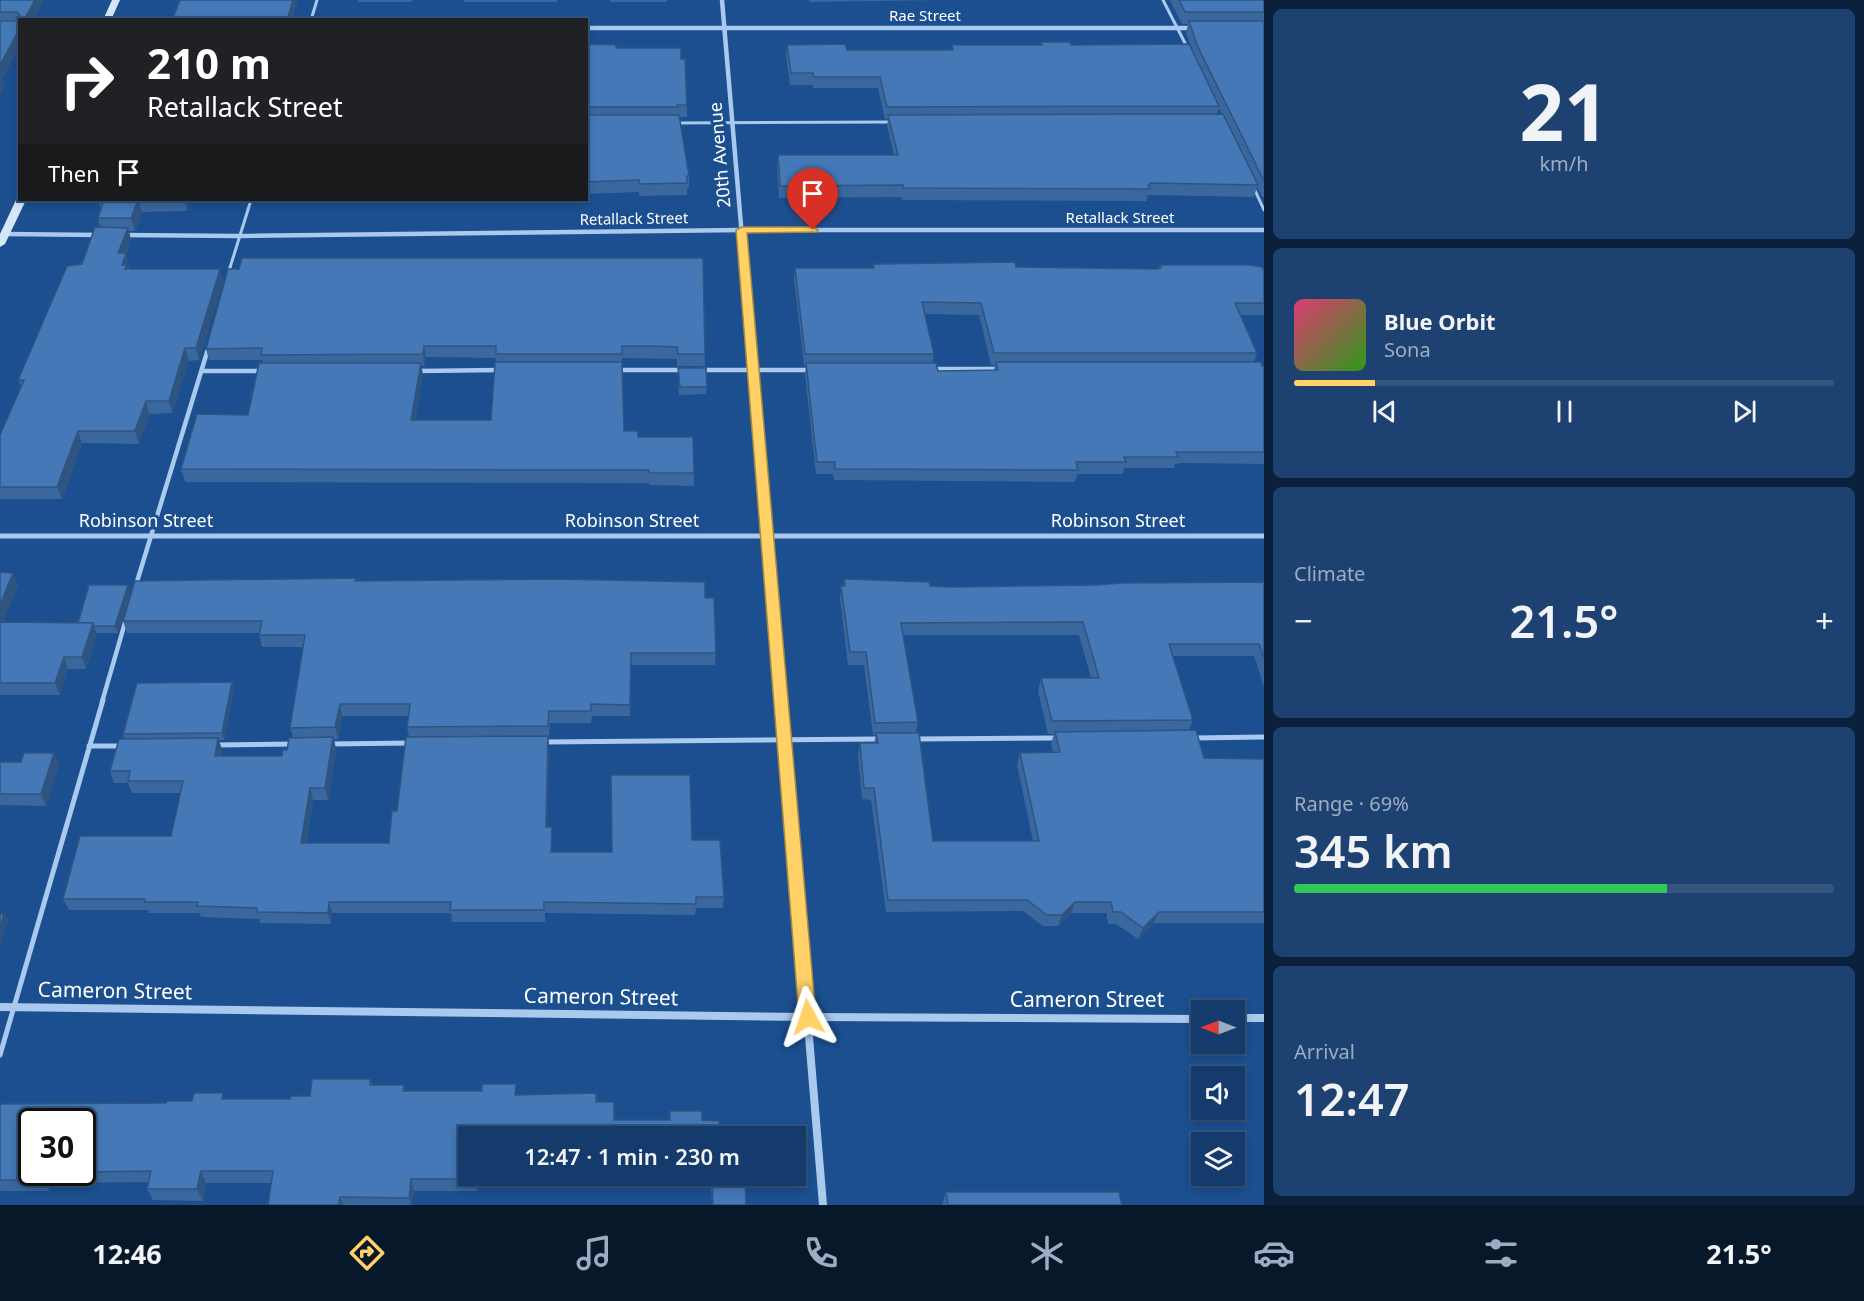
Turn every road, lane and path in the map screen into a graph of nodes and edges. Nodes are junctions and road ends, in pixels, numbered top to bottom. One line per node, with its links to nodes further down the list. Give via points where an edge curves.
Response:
1 (116, 0): 5 (street)
2 (317, 0): 6 (lane)
3 (722, 0): 8 (street, 20th Avenue)
4 (1163, 0): 9 (lane)
5 (108, 18)
6 (312, 18)
7 (588, 28): 8 (street, Rae Street)
8 (725, 28): 9 (street, Rae Street); 14 (street, 20th Avenue)
9 (1178, 28): 10 (street, Rae Street); 11 (lane)
10 (1199, 28)
11 (1192, 59)
12 (900, 122): 14 (lane)
13 (665, 123): 14 (lane)
14 (733, 123): 19 (street, 20th Avenue)
15 (1250, 180): 18 (lane)
16 (20, 201): 21 (street)
17 (251, 201): 22 (lane)
18 (1264, 210)
19 (742, 230): 20 (street, Retallack Street); 22 (street, Retallack Street); 30 (street, 20th Avenue)
20 (1264, 230)
21 (2, 234): 22 (street, Retallack Street); 23 (street)
22 (238, 236): 24 (lane)
23 (0, 244)
24 (226, 281)
25 (211, 338): 32 (lane)
26 (931, 369): 27 (lane)
27 (1003, 369)
28 (502, 370): 34 (lane)
29 (609, 370): 30 (lane)
30 (753, 370): 31 (lane); 37 (street, 20th Avenue)
31 (813, 370)
32 (202, 371): 33 (lane); 36 (lane)
33 (274, 371)
34 (406, 371)
35 (0, 536): 36 (street, Robinson Street)
36 (150, 536): 37 (street, Robinson Street); 39 (lane)
37 (768, 536): 38 (street, Robinson Street); 46 (street, 20th Avenue)
38 (1264, 536)
39 (134, 591)
40 (128, 613): 52 (lane)
41 (1264, 737): 43 (lane)
42 (1060, 738): 45 (lane)
43 (1180, 738)
44 (880, 739): 46 (lane)
45 (904, 739)
46 (784, 740): 47 (lane); 56 (street, 20th Avenue)
47 (533, 742)
48 (413, 743): 50 (lane)
49 (305, 744): 51 (lane)
50 (317, 744)
51 (209, 745)
52 (89, 746): 53 (lane); 55 (lane)
53 (125, 746)
54 (0, 1007): 55 (street, Cameron Street)
55 (14, 1007): 56 (street, Cameron Street); 60 (lane)
56 (808, 1017): 57 (street, Cameron Street); 61 (street, 20th Avenue)
57 (1191, 1018)
58 (1245, 1018): 59 (street)
59 (1264, 1018)
60 (0, 1055)
61 (823, 1205)

